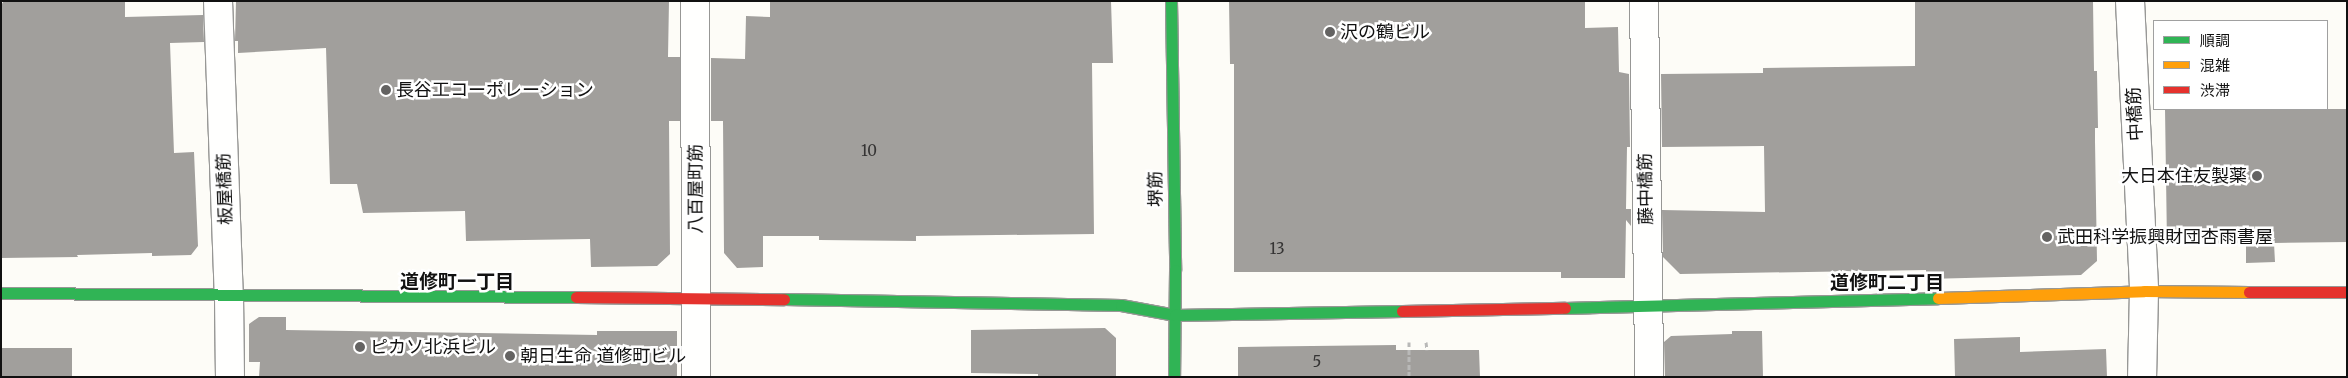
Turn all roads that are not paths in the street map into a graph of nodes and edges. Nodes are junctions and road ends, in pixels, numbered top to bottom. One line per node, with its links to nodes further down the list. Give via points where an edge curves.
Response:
1 (218, 1): 9 (street, 板屋橋筋)
2 (695, 1): 10 (street, 八百屋町筋)
3 (1171, 1): 12 (street, 堺筋)
4 (1644, 1): 11 (street, 藤中橋筋)
5 (2130, 1): 6 (street, 中橋筋)
6 (2144, 291): 7 (street); 11 (street); 17 (street, 中橋筋)
7 (2347, 292)
8 (1, 293): 9 (street)
9 (229, 296): 10 (street); 13 (street, 板屋橋筋)
10 (696, 298): 12 (street, via 1121,305); 14 (street, 八百屋町筋)
11 (1647, 306): 12 (street); 16 (street, 藤中橋筋)
12 (1175, 315): 15 (street, 堺筋)
13 (230, 377)
14 (696, 377)
15 (1174, 377)
16 (1649, 377)
17 (2142, 377)

